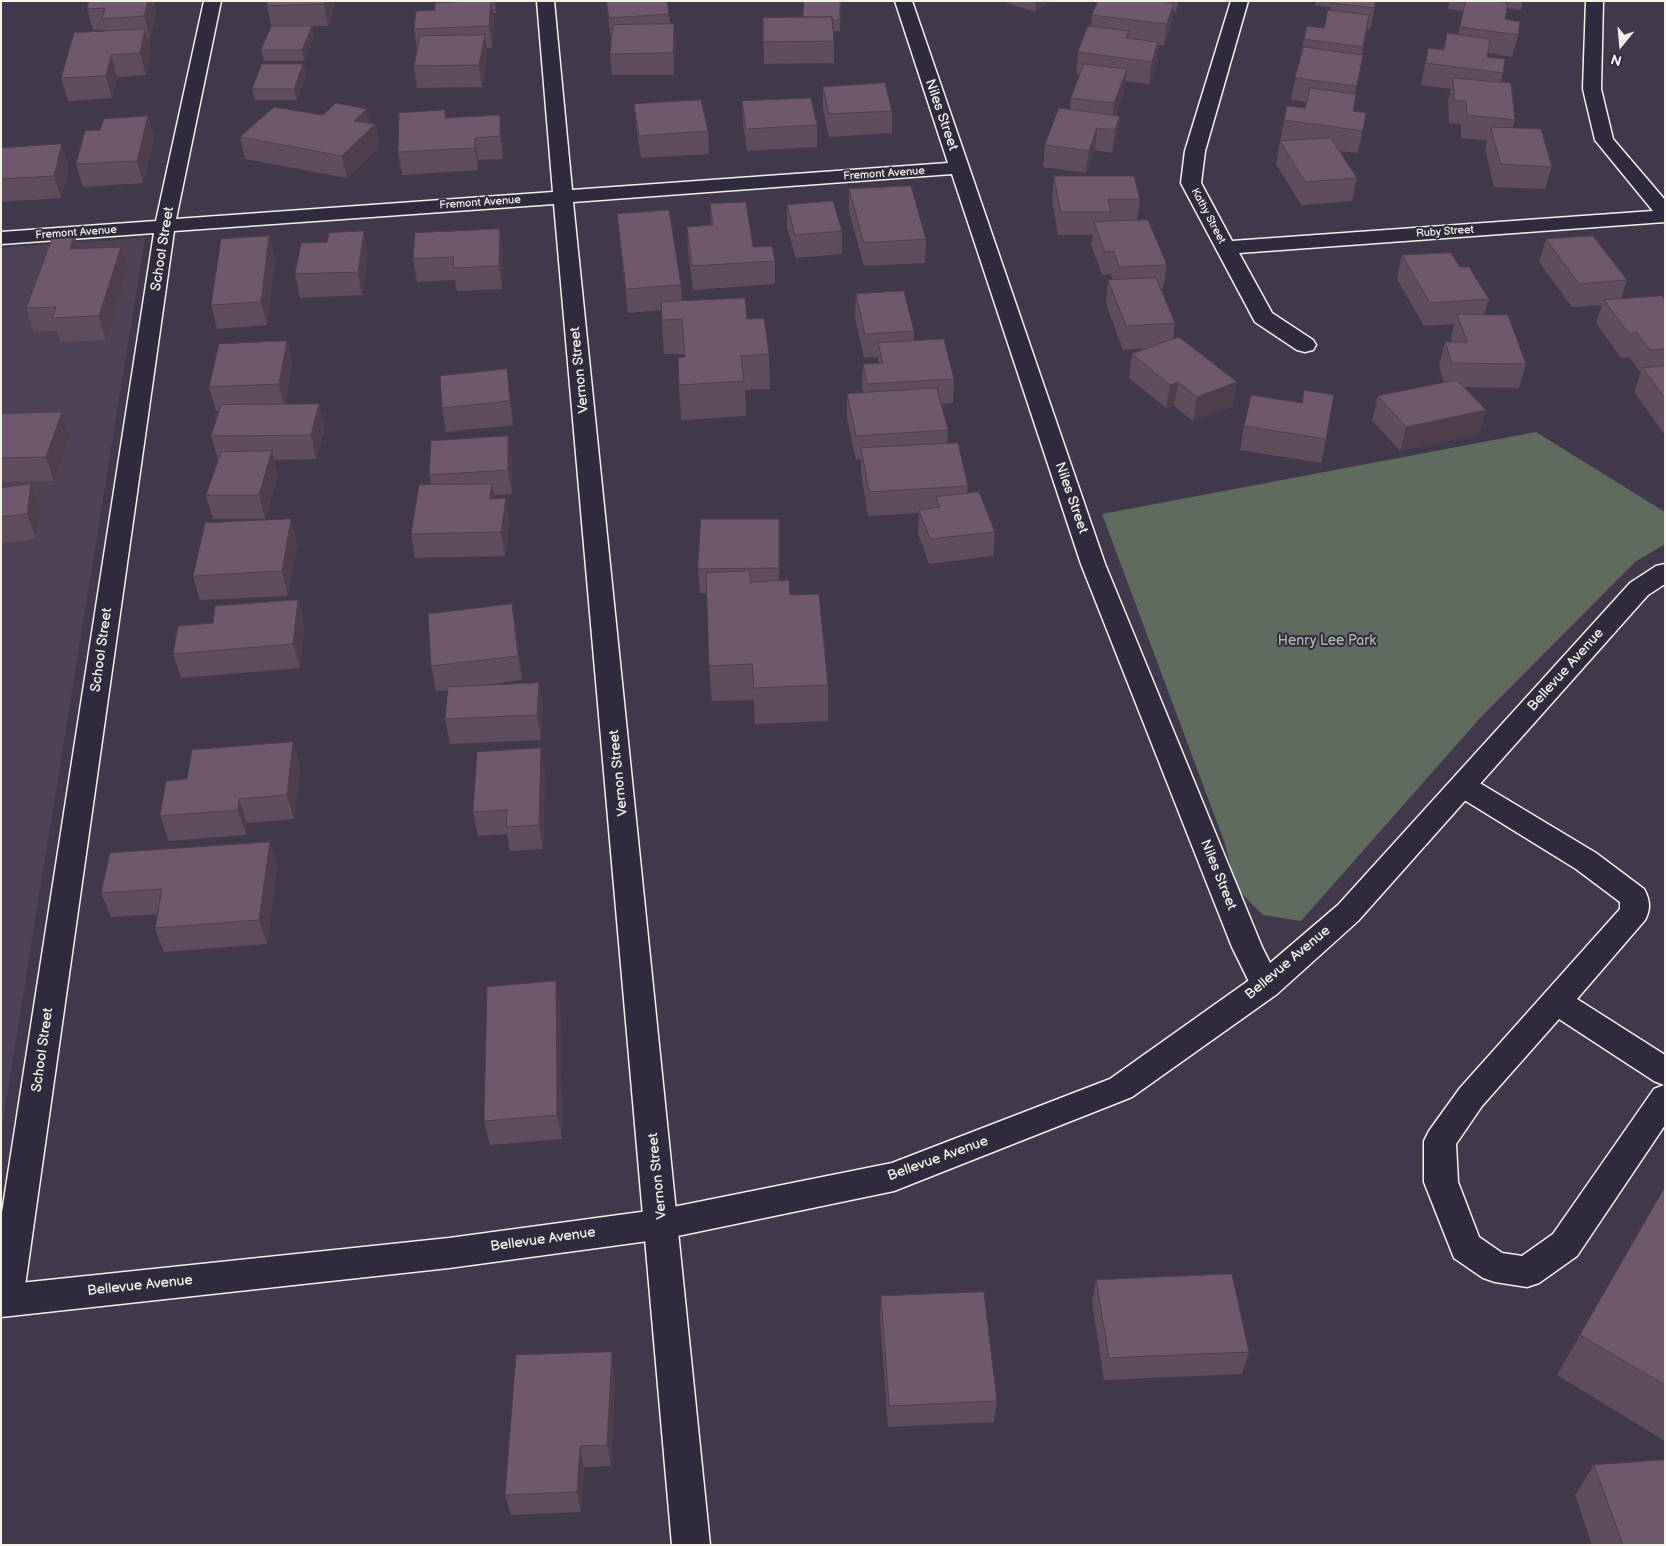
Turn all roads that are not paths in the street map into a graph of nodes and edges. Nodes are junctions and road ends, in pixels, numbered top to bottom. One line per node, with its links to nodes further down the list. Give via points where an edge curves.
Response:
1 (213, 1): 9 (street, School Street)
2 (546, 1): 7 (street, Vernon Street)
3 (902, 1): 6 (street, Niles Street)
4 (1240, 1): 11 (street, Kathy Street, via 1195,151 1191,183)
5 (1595, 1): 8 (street, via 1592,89 1604,140)
6 (959, 168): 7 (street, Fremont Avenue); 15 (street, Niles Street, via 1093,564 1247,947)
7 (563, 197): 9 (street, Fremont Avenue); 19 (street, Vernon Street)
8 (1665, 215): 11 (street, Ruby Street)
9 (165, 226): 10 (street, Fremont Avenue); 20 (street, School Street)
10 (1, 238)
11 (1225, 248): 12 (street, Kathy Street, via 1263,317)
12 (1305, 345)
13 (1665, 572): 14 (street, Bellevue Avenue, via 1639,589)
14 (1463, 786): 15 (street, Bellevue Avenue, via 1348,913); 16 (street, via 1586,861 1634,898 1635,912)
15 (1266, 985): 19 (street, Bellevue Avenue, via 1121,1088 894,1177)
16 (1556, 1001): 17 (street); 18 (street, via 1471,1097 1440,1141 1441,1182 1466,1247 1495,1267 1527,1272 1564,1245)
17 (1665, 1072)
18 (1665, 1098)
19 (663, 1224): 20 (street, Bellevue Avenue, via 450,1253); 21 (street, Vernon Street)
20 (4, 1301)
21 (691, 1545)

